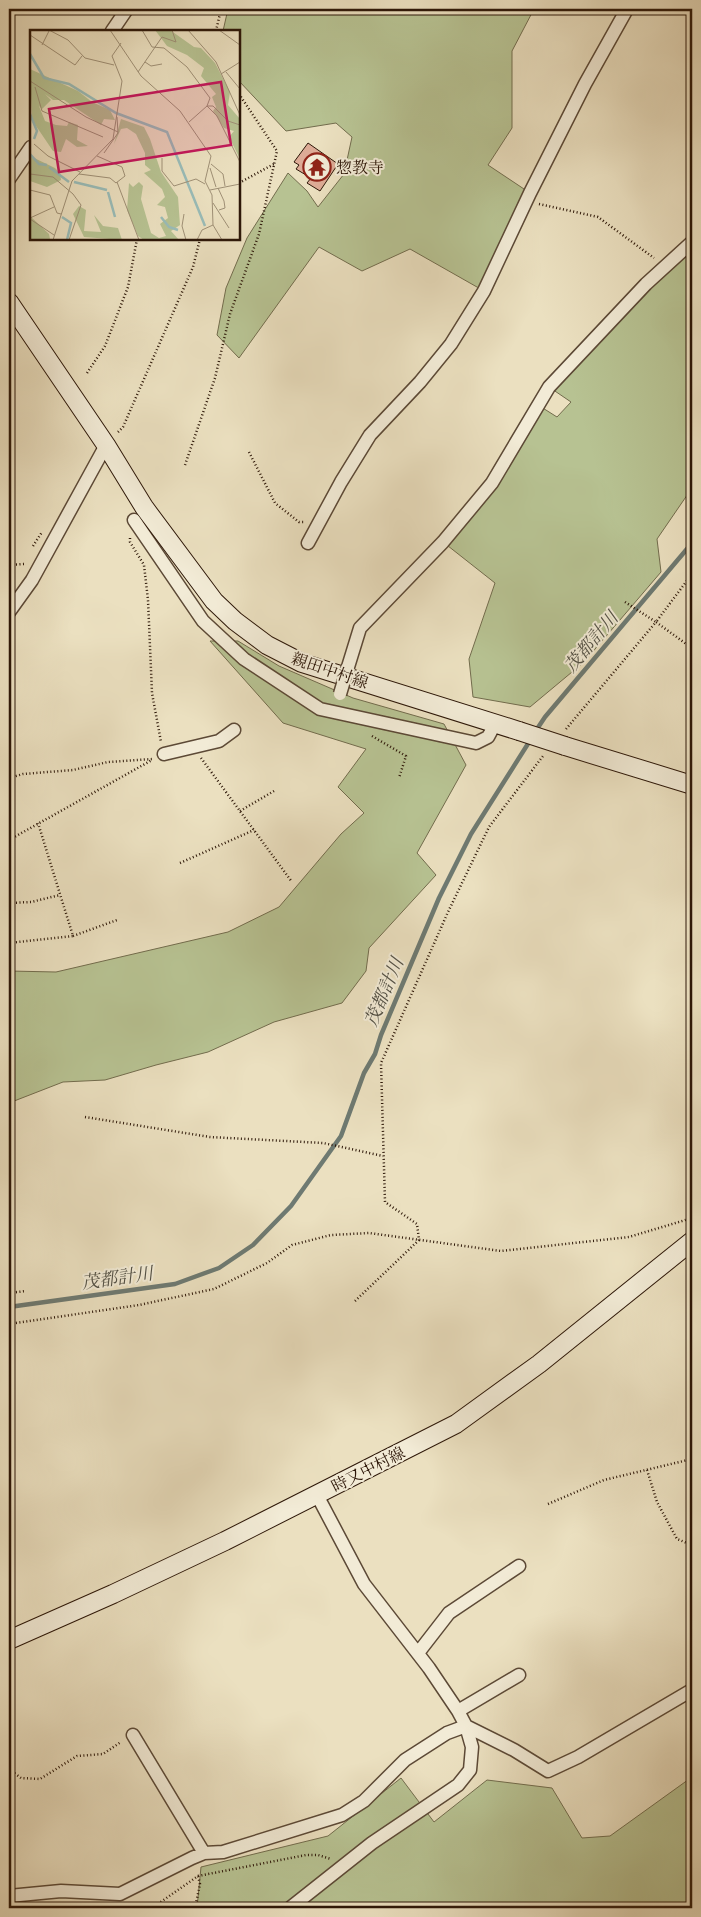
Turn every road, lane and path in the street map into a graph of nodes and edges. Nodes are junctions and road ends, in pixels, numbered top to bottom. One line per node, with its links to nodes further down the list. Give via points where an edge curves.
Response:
1 (127, 9): 4 (street)
2 (222, 9): 5 (path)
3 (627, 9): 11 (street)
4 (113, 30)
5 (216, 30)
6 (240, 96): 8 (path, via 277,151)
7 (30, 148): 9 (street)
8 (274, 164): 10 (path); 20 (path, via 259,234 230,314 216,378)
9 (9, 179)
10 (240, 182)
11 (526, 202): 15 (path, via 598,217); 22 (street, via 484,291 450,344 420,382 370,435)
12 (137, 240): 17 (path, via 124,296 105,346)
13 (200, 240): 18 (path, via 193,267 123,427)
14 (692, 242): 15 (street)
15 (665, 267): 29 (street, bridge, via 550,387 492,483 443,542 360,628)
16 (9, 302): 18 (main road, 親田中村線)
17 (87, 373)
18 (106, 445): 26 (street, via 32,580); 30 (main road, 親田中村線, via 144,507 214,601 267,645 302,663)
19 (249, 452): 22 (path, via 275,503 298,522)
20 (185, 465)
21 (134, 520): 29 (street, via 203,621 244,659 320,709); 36 (path, via 130,525 130,542 144,565)
22 (319, 523): 23 (street)
23 (308, 544)
24 (692, 574): 27 (path)
25 (626, 602): 27 (path)
26 (9, 612)
27 (656, 622): 28 (path); 33 (path)
28 (692, 651)
29 (334, 713): 30 (street, via 476,743 488,738)
30 (495, 724): 33 (main road, 親田中村線, bridge)
31 (234, 730): 34 (street, via 219,741)
32 (366, 732): 38 (path, via 406,756)
33 (562, 741): 39 (main road, 親田中村線)
34 (193, 747): 36 (street); 41 (path)
35 (547, 751): 53 (path, via 489,827 380,1063)
36 (159, 756): 37 (path); 42 (path)
37 (9, 778)
38 (399, 778)
39 (692, 785)
40 (274, 791): 41 (path)
41 (240, 811): 43 (path)
42 (38, 823): 44 (path); 47 (path)
43 (254, 830): 45 (path); 46 (path)
44 (9, 840)
45 (180, 863)
46 (292, 882)
47 (60, 895): 48 (path); 50 (path)
48 (9, 903)
49 (117, 920): 50 (path)
50 (73, 936): 51 (path)
51 (9, 943)
52 (85, 1117): 53 (path, via 210,1137 323,1144)
53 (383, 1156): 55 (path, via 385,1202 417,1224)
54 (692, 1218): 55 (path, via 629,1237 501,1251)
55 (419, 1240): 59 (path); 60 (path, via 369,1233 331,1234 292,1245 267,1263 214,1289 139,1305)
56 (692, 1241): 63 (main road, 時又中村線, via 539,1364 456,1424)
57 (26, 1291): 58 (path)
58 (9, 1293)
59 (355, 1301)
60 (9, 1324)
61 (692, 1459): 62 (path)
62 (647, 1470): 64 (path, via 604,1480); 65 (path, via 657,1502 677,1539)
63 (317, 1495): 67 (main road, 時又中村線, via 130,1586); 68 (street, via 364,1584)
64 (548, 1504)
65 (692, 1545)
66 (519, 1566): 68 (street, via 449,1613)
67 (9, 1640)
68 (418, 1653): 71 (street)
69 (518, 1675): 71 (street)
70 (692, 1690): 72 (street, via 578,1757 548,1771)
71 (458, 1711): 72 (street)
72 (466, 1726): 75 (street, via 447,1733 405,1760 364,1801 342,1814 223,1852); 76 (street, via 472,1747 470,1770 458,1785 372,1843)
73 (132, 1735): 74 (path, via 103,1754 77,1756 40,1779 21,1778); 75 (street)
74 (9, 1770)
75 (204, 1853): 78 (street, via 120,1894 61,1891)
76 (347, 1864): 77 (path, via 318,1855 306,1855); 81 (street)
77 (198, 1876): 79 (path); 80 (path, via 200,1884)
78 (9, 1896)
79 (152, 1908)
80 (195, 1908)
81 (290, 1908)

